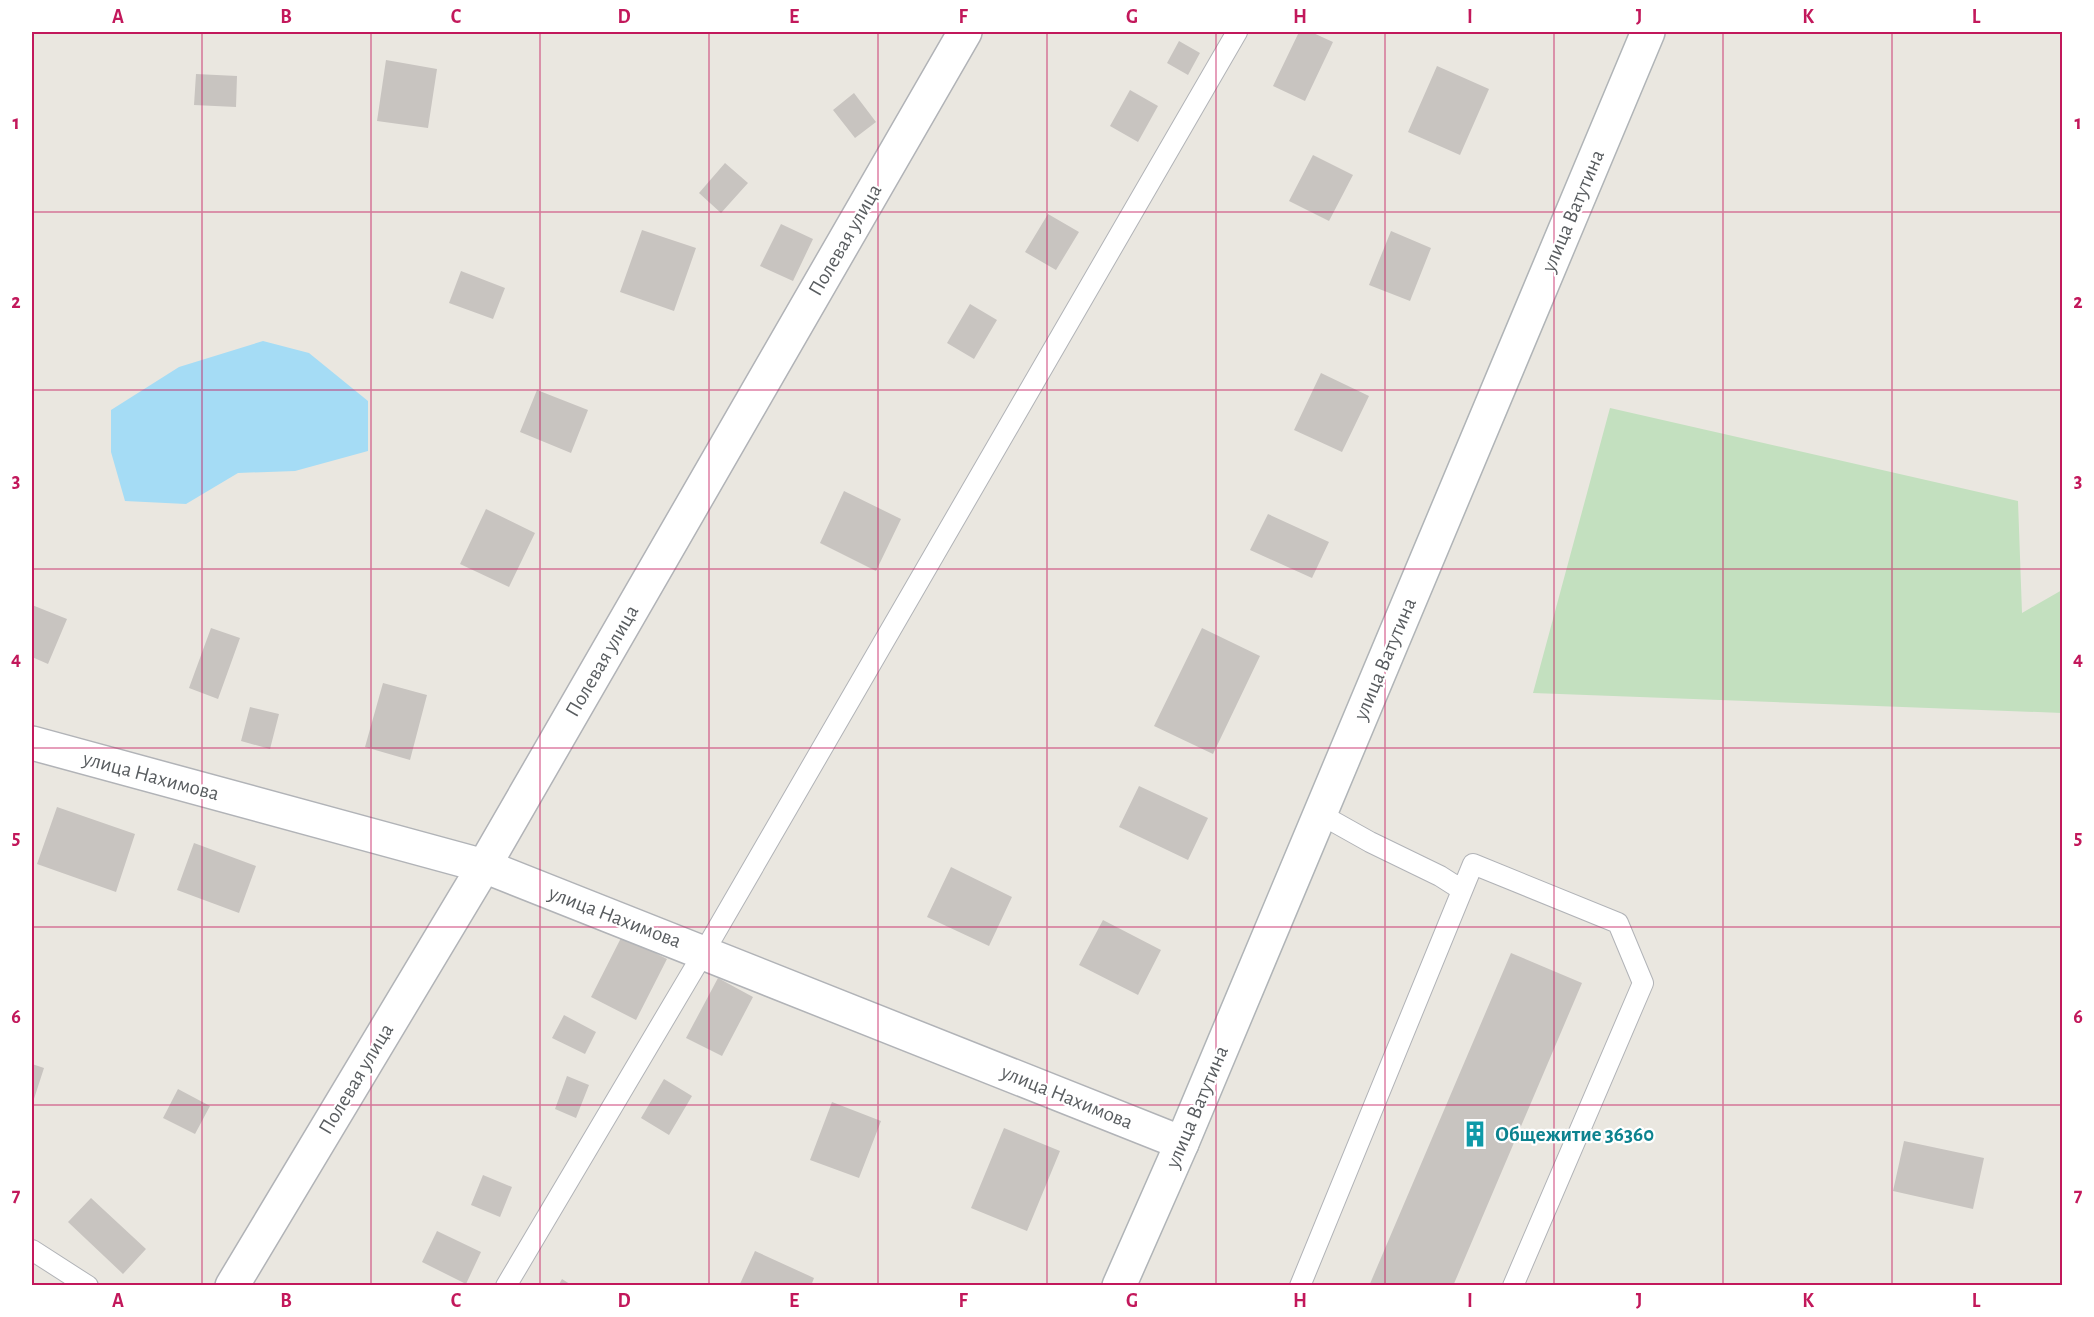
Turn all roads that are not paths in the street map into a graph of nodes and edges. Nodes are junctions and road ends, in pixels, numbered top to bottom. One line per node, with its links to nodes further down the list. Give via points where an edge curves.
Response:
1 (965, 32): 6 (street, Полевая улица)
2 (1237, 32): 8 (lane)
3 (1648, 32): 5 (street, улица Ватутина)
4 (32, 743): 6 (street, улица Нахимова)
5 (1320, 814): 7 (lane); 9 (street, улица Ватутина)
6 (484, 866): 8 (street, улица Нахимова); 12 (street, Полевая улица)
7 (1462, 890): 15 (lane); 16 (lane, via 1473,864 1618,923 1643,983)
8 (704, 952): 9 (street, улица Нахимова); 13 (lane)
9 (1182, 1143): 14 (street, улица Ватутина)
10 (32, 1251): 11 (lane)
11 (88, 1286)
12 (232, 1286)
13 (506, 1286)
14 (1119, 1286)
15 (1299, 1286)
16 (1513, 1286)

